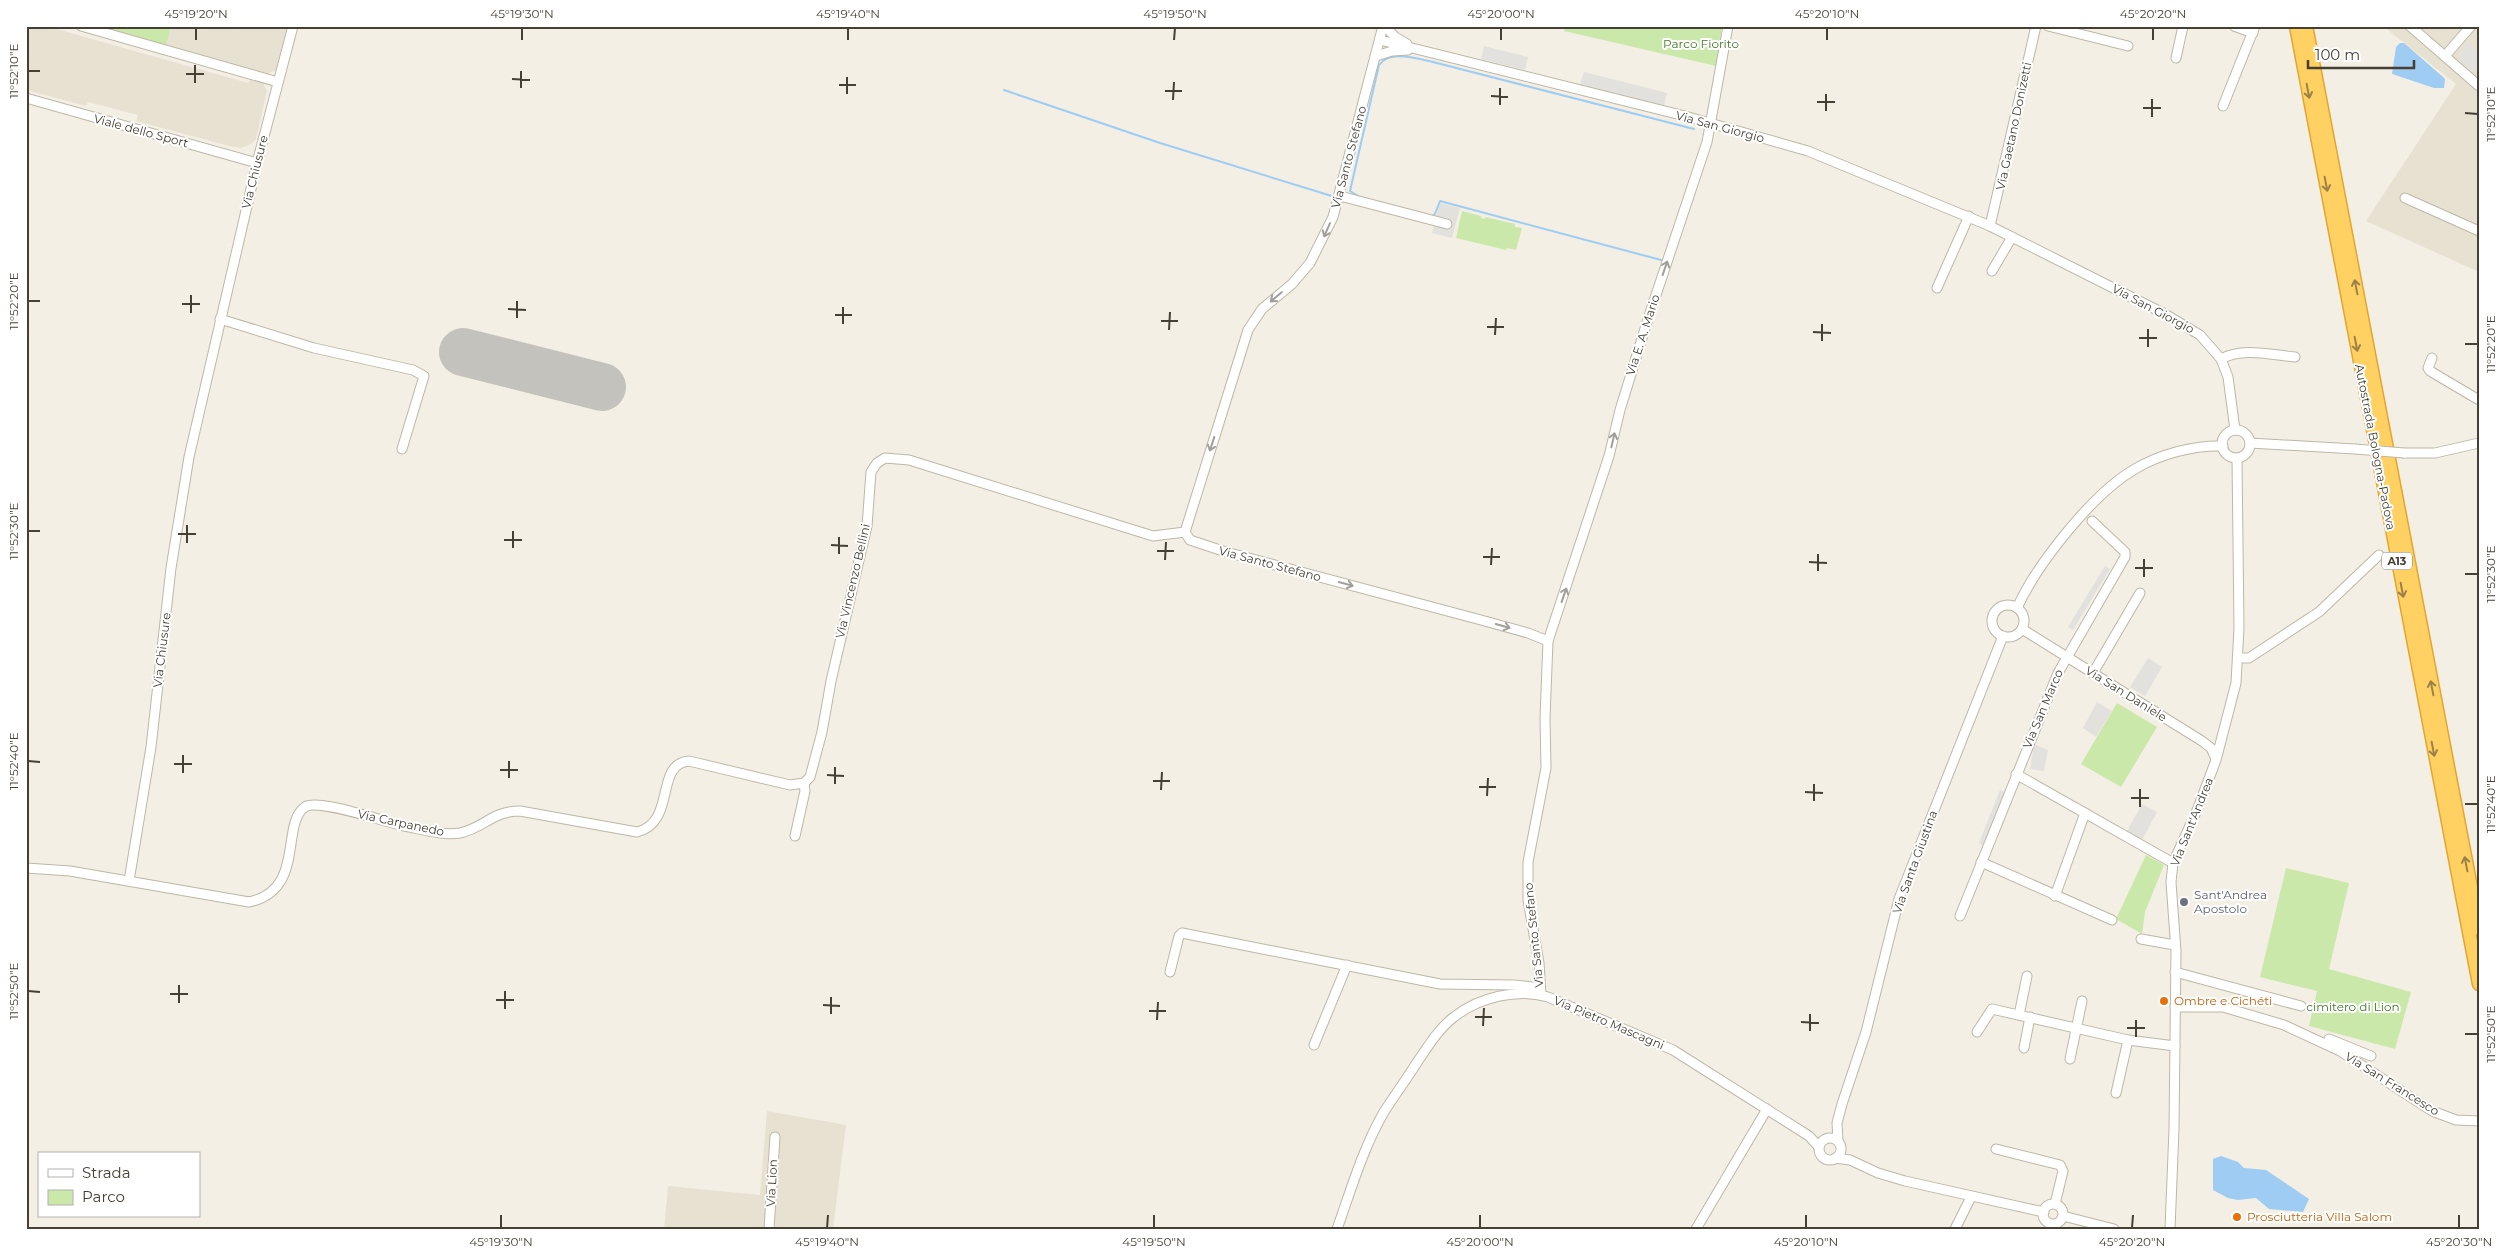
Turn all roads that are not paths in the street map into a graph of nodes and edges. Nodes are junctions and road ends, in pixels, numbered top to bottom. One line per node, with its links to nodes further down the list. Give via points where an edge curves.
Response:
1 (81, 26): 20 (street)
2 (293, 26): 20 (street, Via Chiusure)
3 (1384, 26): 14 (street, Via Santo Stefano); 16 (street, Via San Giorgio, via 1395,37)
4 (1728, 26): 24 (street, Via E. A. Mario)
5 (2036, 26): 30 (street, Via Gaetano Donizetti)
6 (2048, 26): 15 (street)
7 (2183, 26): 19 (street)
8 (2234, 26): 13 (street)
9 (2296, 26): 78 (highway, Autostrada Bologna-Padova / A13, one-way to 78)
10 (2306, 26): 71 (highway, Autostrada Bologna-Padova / A13, one-way to 10)
11 (2410, 26): 18 (street)
12 (2471, 26): 18 (street)
13 (2254, 29): 23 (street)
14 (1380, 40): 16 (street, Via San Giorgio); 17 (street, Via Santo Stefano)
15 (2128, 46)
16 (1418, 50): 17 (street, Via San Giorgio, via 1392,51); 24 (street, Via San Giorgio)
17 (1376, 56): 26 (street, Via Santo Stefano)
18 (2444, 56): 21 (street)
19 (2176, 58)
20 (278, 82): 25 (street, Via Chiusure)
21 (2479, 86)
22 (26, 98): 25 (street, Viale dello Sport)
23 (2223, 106)
24 (1712, 124): 28 (street, Via San Giorgio, via 1808,152); 53 (street, Via E. A. Mario, one-way to 24, via 1609,456 1644,330)
25 (257, 163): 35 (street, Via Chiusure)
26 (1340, 196): 29 (street); 47 (street, Via Santo Stefano, one-way to 47, via 1310,263 1292,284 1262,309 1248,330)
27 (2405, 198): 31 (street)
28 (1969, 216): 30 (street, Via San Giorgio); 34 (street)
29 (1446, 224)
30 (1990, 226): 32 (street, Via San Giorgio)
31 (2479, 231)
32 (2012, 237): 33 (street); 38 (street, Via San Giorgio, via 2184,325 2200,335)
33 (1992, 271)
34 (1937, 288)
35 (220, 319): 44 (street, via 314,348 413,370 424,376); 67 (street, Via Chiusure, via 189,458 172,568 151,747)
36 (2295, 358): 38 (street, via 2236,353)
37 (2432, 358): 39 (street, via 2430,371)
38 (2221, 359): 40 (street, Via San Giorgio, via 2228,377)
39 (2479, 400)
40 (2235, 430): 42 (street, via 2244,432); 43 (street, via 2227,434)
41 (2479, 442): 42 (street, bridge, via 2435,453)
42 (2250, 443): 45 (street, via 2246,453)
43 (2223, 446): 45 (street, via 2228,454); 50 (street, via 2165,456 2135,469 2113,485 2057,545)
44 (402, 449)
45 (2237, 458): 55 (street, Via Sant'Andrea)
46 (2092, 522): 54 (street, Via San Marco, via 2126,554)
47 (1185, 532): 53 (street, Via Santo Stefano, one-way to 53, via 1190,540 1226,552); 61 (street, Via Vincenzo Bellini, via 1152,536 909,460 893,457 877,463 871,472 867,526 822,732 810,777)
48 (2379, 556): 55 (street, via 2319,612 2249,658)
49 (2140, 593): 56 (street)
50 (2017, 608): 51 (street, via 2024,620); 52 (street, via 2007,605 1994,614 1995,629)
51 (2022, 629): 52 (street, via 2014,636); 54 (street, Via San Daniele)
52 (2003, 636): 98 (street, Via Santa Giustina, via 1899,899 1866,1032)
53 (1548, 641): 80 (street, Via Santo Stefano, via 1546,762 1528,862 1528,900 1539,963)
54 (2066, 657): 56 (street, Via San Daniele); 60 (street, Via San Marco)
55 (2239, 658): 57 (street, Via Sant'Andrea)
56 (2093, 673): 58 (street, Via San Daniele)
57 (2222, 738): 58 (street); 59 (street, Via Sant'Andrea)
58 (2208, 743): 59 (street, Via San Daniele)
59 (2217, 755): 65 (street, Via Sant'Andrea)
60 (2016, 774): 62 (street); 64 (street, Via San Marco)
61 (804, 782): 63 (street, Via Vincenzo Bellini); 67 (street, Via Carpanedo, via 790,785 682,762 671,771 659,816 648,829 638,832 506,811 459,833 445,833 316,804 306,806 298,814 284,874 262,898 239,901)
62 (2085, 813): 65 (street); 68 (street)
63 (795, 836)
64 (1981, 862): 68 (street); 69 (street, Via San Marco)
65 (2173, 863): 73 (street, Via Sant'Andrea, via 2171,915)
66 (26, 868): 67 (street, via 51,868)
67 (129, 881)
68 (2055, 896): 70 (street)
69 (1960, 916)
70 (2112, 920)
71 (2479, 929)
72 (2141, 940): 73 (street)
73 (2175, 945): 76 (street, Via Sant'Andrea)
74 (1347, 965): 75 (street, Via Pietro Mascagni, via 1182,933 1178,936); 79 (street, Via Pietro Mascagni, via 1440,984); 90 (street)
75 (1170, 972)
76 (2176, 972): 82 (street, Via Sant'Andrea); 83 (street)
77 (2027, 976): 84 (street)
78 (2479, 984)
79 (1514, 990): 80 (street, Via Pietro Mascagni); 112 (street, Via Pietro Mascagni, via 1465,1009 1433,1039 1384,1113)
80 (1540, 991): 96 (street, Via Pietro Mascagni, via 1673,1050)
81 (2082, 1001): 86 (street)
82 (2175, 1006): 88 (street, Via San Francesco, via 2223,1007 2266,1018); 91 (street, Via Sant'Andrea)
83 (2302, 1006)
84 (2019, 1015): 85 (street); 87 (street, via 1992,1008)
85 (2030, 1017): 86 (street); 92 (street)
86 (2076, 1028): 89 (street); 94 (street)
87 (1977, 1032)
88 (2309, 1035): 93 (street, Via San Francesco); 97 (street, Via San Francesco, via 2340,1051 2432,1111 2456,1120)
89 (2128, 1040): 91 (street); 95 (street)
90 (1314, 1045)
91 (2175, 1046): 116 (street, Via Sant'Andrea)
92 (2024, 1048)
93 (2371, 1056)
94 (2070, 1059)
95 (2116, 1093)
96 (1767, 1109): 99 (street, Via Pietro Mascagni); 113 (street)
97 (2479, 1121)
98 (1837, 1123): 101 (street, Via Santa Giustina); 102 (street, Via Santa Giustina)
99 (1809, 1136): 101 (street, Via Pietro Mascagni); 103 (street, Via Pietro Mascagni)
100 (774, 1137): 111 (street, Via Lion)
101 (1826, 1139): 102 (street); 103 (street)
102 (1839, 1144): 105 (street, via 1840,1152); 106 (street)
103 (1819, 1147): 105 (street, via 1824,1158)
104 (1996, 1148): 108 (street, via 2060,1165 2063,1171)
105 (1835, 1158): 106 (street)
106 (1850, 1160): 107 (street, via 1878,1173)
107 (1971, 1197): 109 (street); 114 (street)
108 (2055, 1204): 109 (street, via 2049,1205); 110 (street, via 2062,1209)
109 (2044, 1212): 110 (street, via 2045,1218 2052,1223)
110 (2063, 1216): 115 (street)
111 (769, 1229)
112 (1337, 1229)
113 (1696, 1229)
114 (1955, 1229)
115 (2114, 1229)
116 (2170, 1229)

